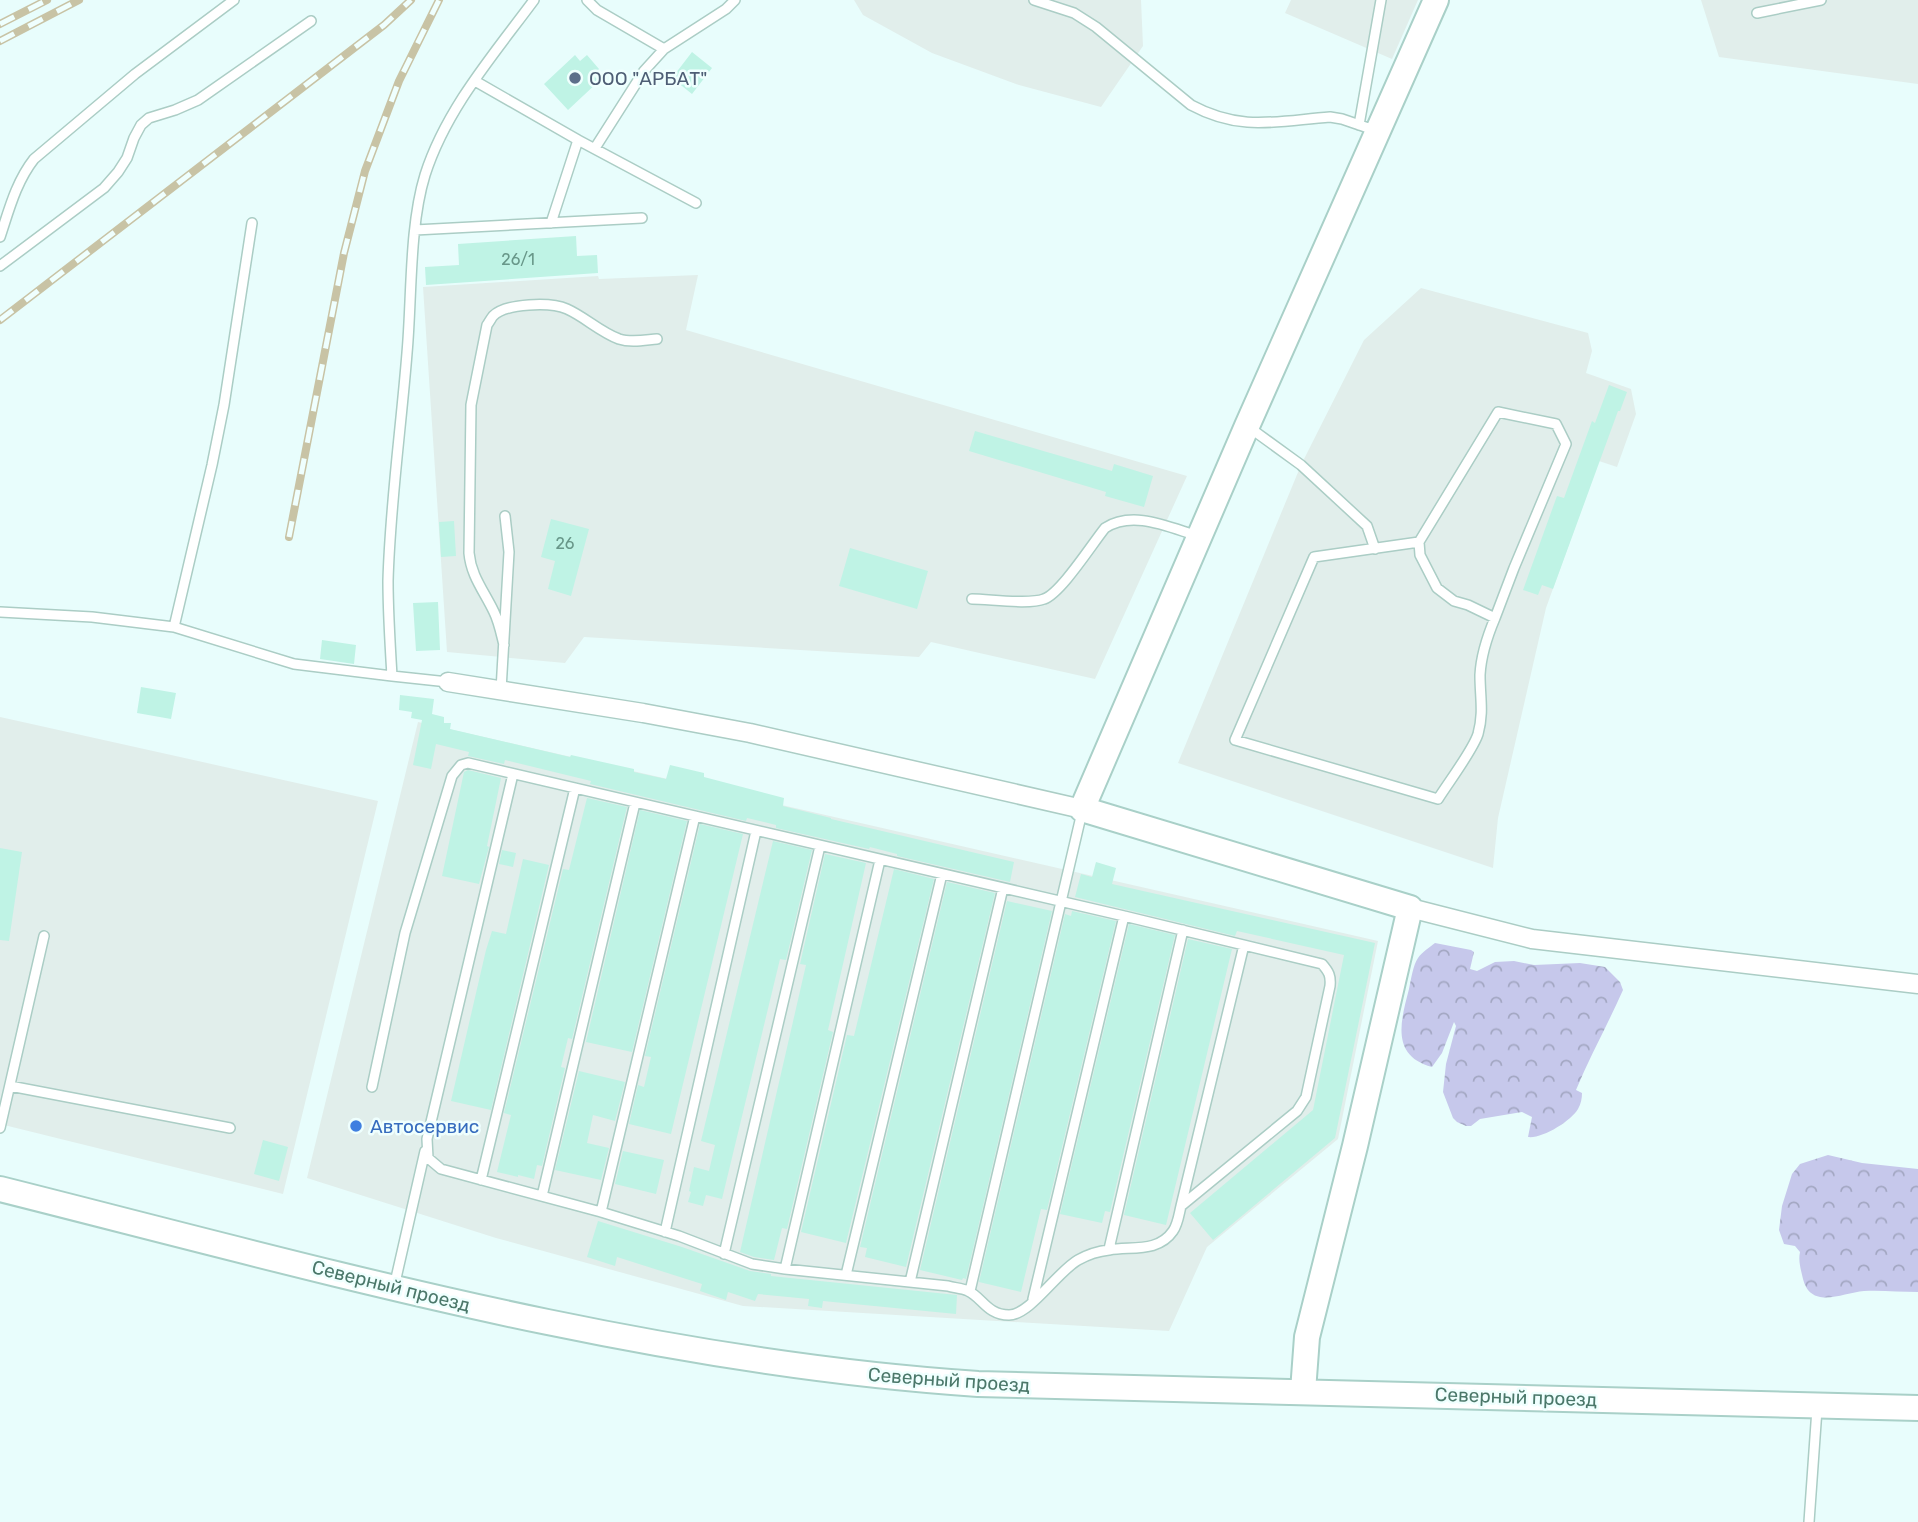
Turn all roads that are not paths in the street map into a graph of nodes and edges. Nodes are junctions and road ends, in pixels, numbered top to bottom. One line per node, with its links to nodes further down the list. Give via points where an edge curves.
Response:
1 (234, 0): 22 (lane, via 135,74 34,159 17,187)
2 (534, 0): 13 (lane)
3 (587, 0): 12 (lane)
4 (735, 0): 12 (lane)
5 (1034, 0): 14 (lane, via 1074,13 1191,105 1225,120 1266,123 1330,117)
6 (1381, 0): 14 (lane)
7 (1436, 0): 14 (street)
8 (1821, 0): 9 (lane)
9 (1778, 4): 10 (lane)
10 (1757, 13)
11 (312, 21): 23 (lane, via 198,100 149,118 104,188)
12 (664, 49): 16 (lane, via 644,71)
13 (475, 81): 15 (lane); 21 (lane, via 449,121 429,166)
14 (1368, 128): 25 (street)
15 (578, 140): 16 (lane); 20 (lane)
16 (594, 148): 17 (lane)
17 (696, 203)
18 (642, 218): 20 (lane)
19 (252, 223): 33 (lane, via 224,405)
20 (551, 223): 21 (lane)
21 (415, 230): 35 (lane, via 388,581)
22 (0, 237)
23 (0, 267)
24 (657, 339): 34 (lane, via 622,340 555,305 515,306 493,316 487,325 471,405 469,553 474,577 493,611)
25 (1247, 426): 27 (street); 29 (lane, via 1301,466 1367,526)
26 (505, 516): 34 (lane, via 509,552)
27 (1200, 536): 30 (lane, via 1140,520 1114,522 1060,587 1043,600); 41 (street)
28 (1419, 542): 29 (lane); 32 (lane, via 1420,555 1437,588 1454,601); 32 (lane, via 1498,412 1556,424 1566,444)
29 (1375, 548): 32 (lane, via 1314,557 1235,740 1438,799 1477,738 1482,660)
30 (972, 598)
31 (0, 612): 33 (lane)
32 (1495, 618)
33 (174, 627): 35 (lane, via 294,664)
34 (504, 645): 37 (lane)
35 (392, 676): 36 (lane)
36 (448, 682): 37 (street)
37 (501, 690): 41 (street, via 750,733)
38 (513, 774): 39 (lane); 56 (lane, via 468,763 452,776 405,933); 59 (lane)
39 (575, 788): 40 (lane); 60 (lane)
40 (635, 803): 42 (lane); 62 (lane)
41 (1082, 809): 48 (lane); 49 (street)
42 (695, 816): 43 (lane); 64 (lane)
43 (756, 831): 44 (lane); 65 (lane)
44 (820, 846): 45 (lane); 67 (lane)
45 (880, 860): 46 (lane); 68 (lane)
46 (942, 874): 47 (lane); 69 (lane)
47 (1003, 888): 48 (lane); 70 (lane)
48 (1061, 902): 50 (lane); 72 (lane)
49 (1410, 908): 54 (street, via 1532,939); 74 (street, via 1307,1338)
50 (1124, 916): 51 (lane); 73 (lane)
51 (1183, 930): 53 (lane); 66 (lane)
52 (44, 936): 55 (lane)
53 (1244, 945): 63 (lane); 63 (lane, via 1322,964 1331,978 1306,1097 1297,1111)
54 (1918, 984)
55 (9, 1086): 57 (lane); 58 (lane)
56 (372, 1087)
57 (0, 1128)
58 (230, 1128)
59 (427, 1139): 60 (lane, via 428,1158 433,1163); 71 (lane)
60 (481, 1180): 62 (lane)
61 (0, 1189): 71 (street, Северный проезд)
62 (542, 1196): 64 (lane)
63 (1181, 1206): 66 (lane, via 1176,1225 1156,1245)
64 (601, 1212): 65 (lane)
65 (665, 1232): 67 (lane)
66 (1109, 1249): 73 (lane, via 1070,1265)
67 (724, 1254): 68 (lane)
68 (785, 1269): 69 (lane)
69 (846, 1275): 70 (lane)
70 (910, 1282): 72 (lane)
71 (393, 1287): 74 (street, Северный проезд, via 610,1335 854,1374 978,1384)
72 (971, 1292): 73 (lane, via 1002,1314 1020,1313)
73 (1032, 1302)
74 (1303, 1391): 75 (street, Северный проезд)
75 (1818, 1406): 76 (street, Северный проезд); 77 (lane)
76 (1918, 1408)
77 (1809, 1522)

